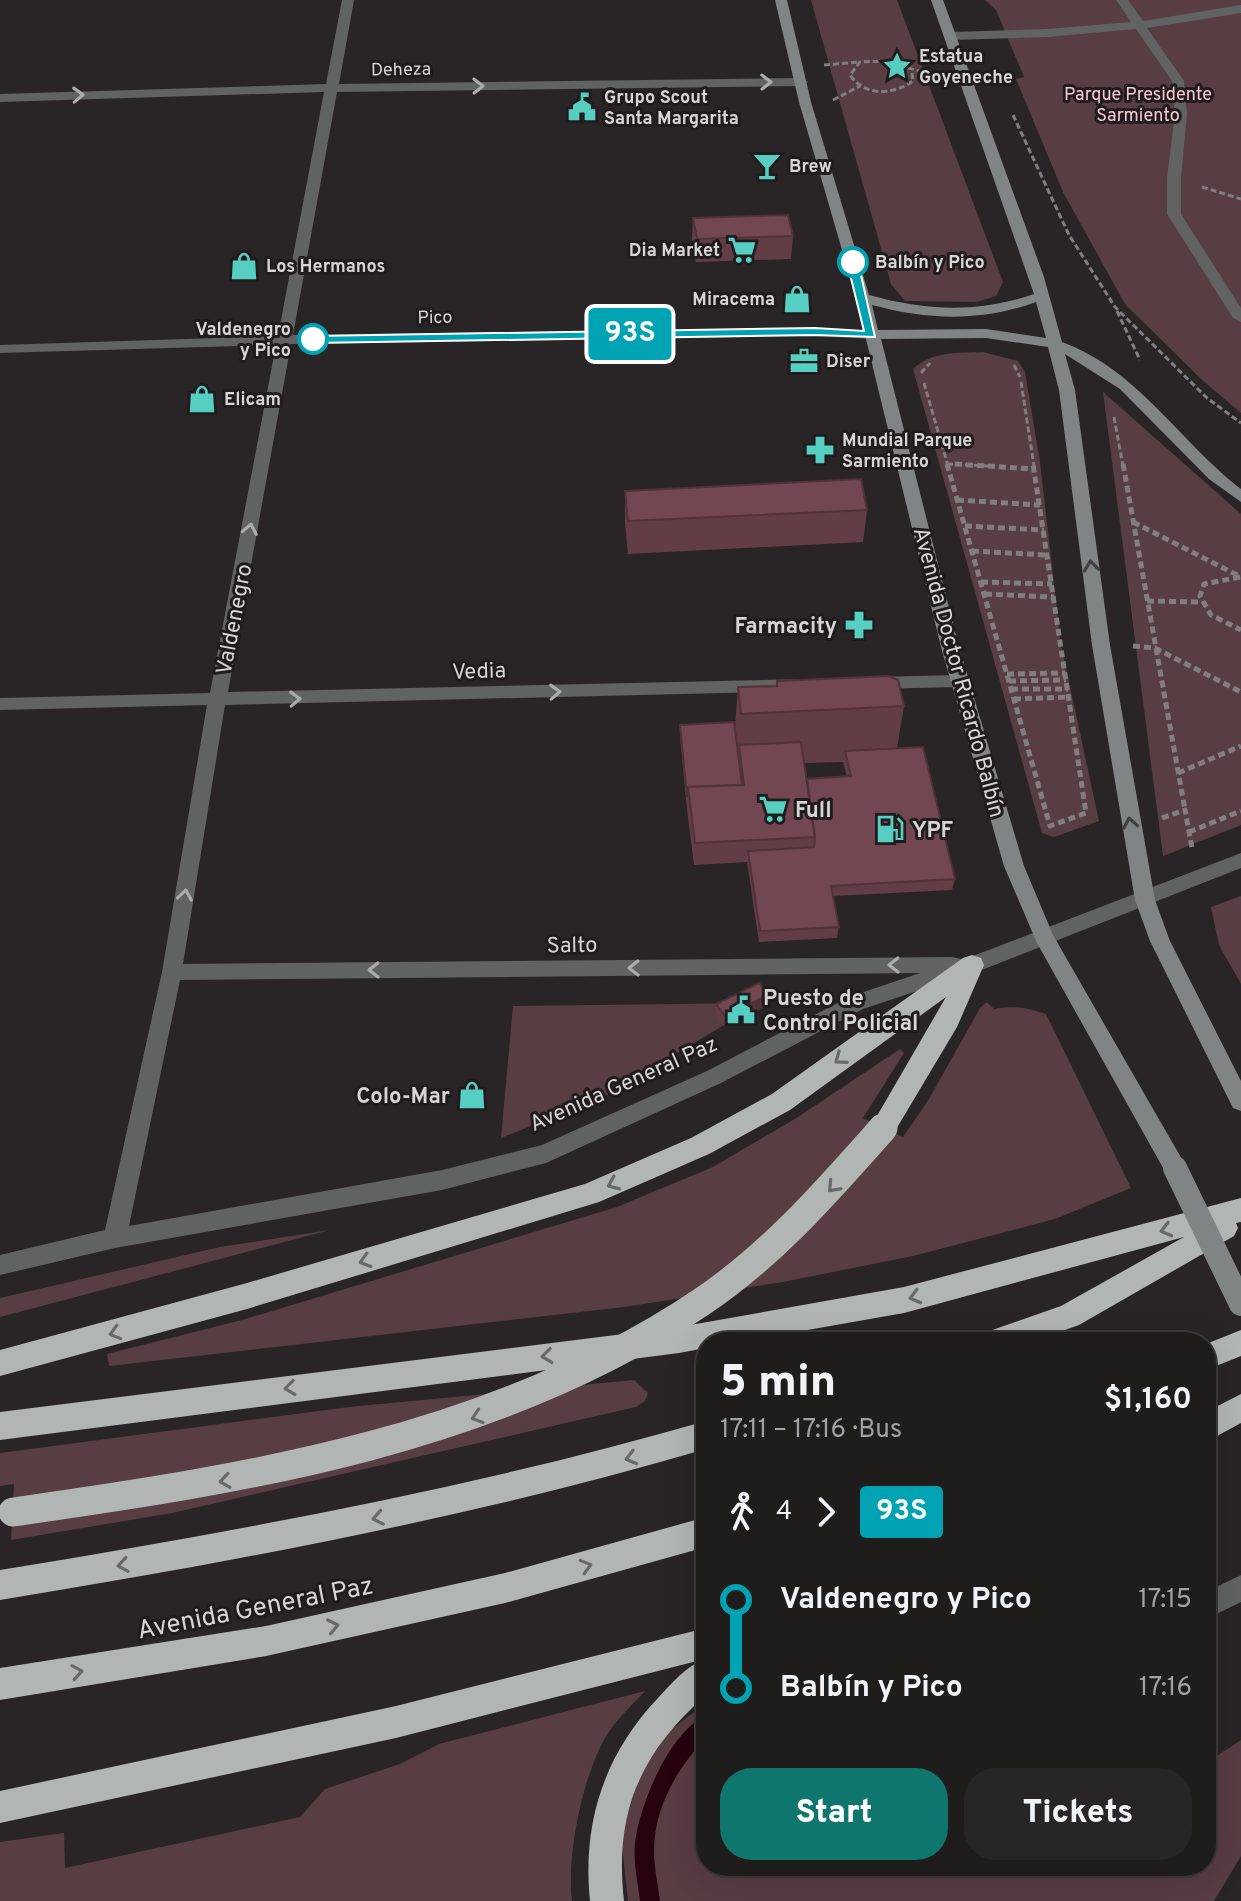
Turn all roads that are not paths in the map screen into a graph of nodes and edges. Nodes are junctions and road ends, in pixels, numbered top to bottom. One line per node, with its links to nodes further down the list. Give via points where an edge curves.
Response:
1 (348, 0): 10 (street, Valdenegro)
2 (781, 0): 9 (main road, Avenida Doctor Ricardo Balbín)
3 (937, 0): 8 (main road)
4 (1122, 0): 7 (street)
5 (1231, 0): 6 (street)
6 (1241, 6): 7 (street)
7 (1140, 25): 8 (street); 14 (street, via 1178,81 1174,214)
8 (950, 36): 12 (main road)
9 (802, 82): 10 (street, Deheza, one-way to 9); 13 (main road, Avenida Doctor Ricardo Balbín)
10 (329, 88): 11 (street, Deheza, one-way to 10); 16 (street, Valdenegro)
11 (0, 98)
12 (1041, 296): 13 (main road, via 1002,309 957,315); 17 (main road)
13 (863, 298): 15 (main road, Avenida Doctor Ricardo Balbín)
14 (1240, 318)
15 (871, 335): 16 (street, Pico); 17 (main road, via 962,334); 20 (main road, Avenida Doctor Ricardo Balbín)
16 (283, 340): 18 (street, Pico); 23 (street, Valdenegro, one-way to 16)
17 (1054, 344): 19 (main road, via 1120,383 1192,457); 26 (main road, one-way to 17, via 1101,645 1074,433)
18 (0, 349)
19 (1241, 497)
20 (959, 681): 21 (street); 27 (main road, Avenida Doctor Ricardo Balbín, via 1014,866)
21 (857, 683)
22 (826, 684): 23 (street, Vedia, one-way to 22)
23 (217, 701): 24 (street, Vedia); 29 (street, Valdenegro, one-way to 23)
24 (0, 704)
25 (1241, 860): 26 (street, Avenida General Paz)
26 (1145, 900): 27 (street, Avenida General Paz); 30 (main road, via 1160,941)
27 (1044, 937): 28 (street, Avenida General Paz); 35 (main road, Avenida Doctor Ricardo Balbín, bridge, via 1175,1168)
28 (972, 965): 29 (street, Salto, one-way to 29); 33 (street, Avenida General Paz, via 856,1003 714,1077 546,1154 442,1180); 41 (highway, one-way to 41, via 781,1102 700,1146 590,1194); 46 (highway, one-way to 46, bridge, via 948,1020 883,1128 815,1206 757,1260 638,1342 508,1406 399,1442 264,1475)
29 (172, 972): 33 (street, Valdenegro)
30 (1241, 1102)
31 (1241, 1210): 36 (highway, one-way to 36, via 904,1300)
32 (1241, 1219): 37 (highway, via 1069,1316)
33 (115, 1238): 34 (street, Avenida General Paz)
34 (0, 1265)
35 (1241, 1304)
36 (727, 1332)
37 (1023, 1332)
38 (696, 1338): 44 (highway, one-way to 44)
39 (1241, 1343): 40 (highway)
40 (1216, 1353)
41 (0, 1363)
42 (1241, 1408): 43 (highway)
43 (1216, 1422)
44 (0, 1426)
45 (696, 1438): 48 (highway, one-way to 48, via 450,1504)
46 (6, 1513)
47 (696, 1535): 53 (highway, Avenida General Paz, one-way to 47, via 281,1638 505,1588)
48 (0, 1585)
49 (1241, 1588): 50 (street)
50 (1216, 1601)
51 (696, 1646): 54 (highway, via 396,1722)
52 (696, 1683): 55 (highway, via 647,1733 621,1778 607,1822)
53 (0, 1684)
54 (0, 1807)
55 (607, 1901)

